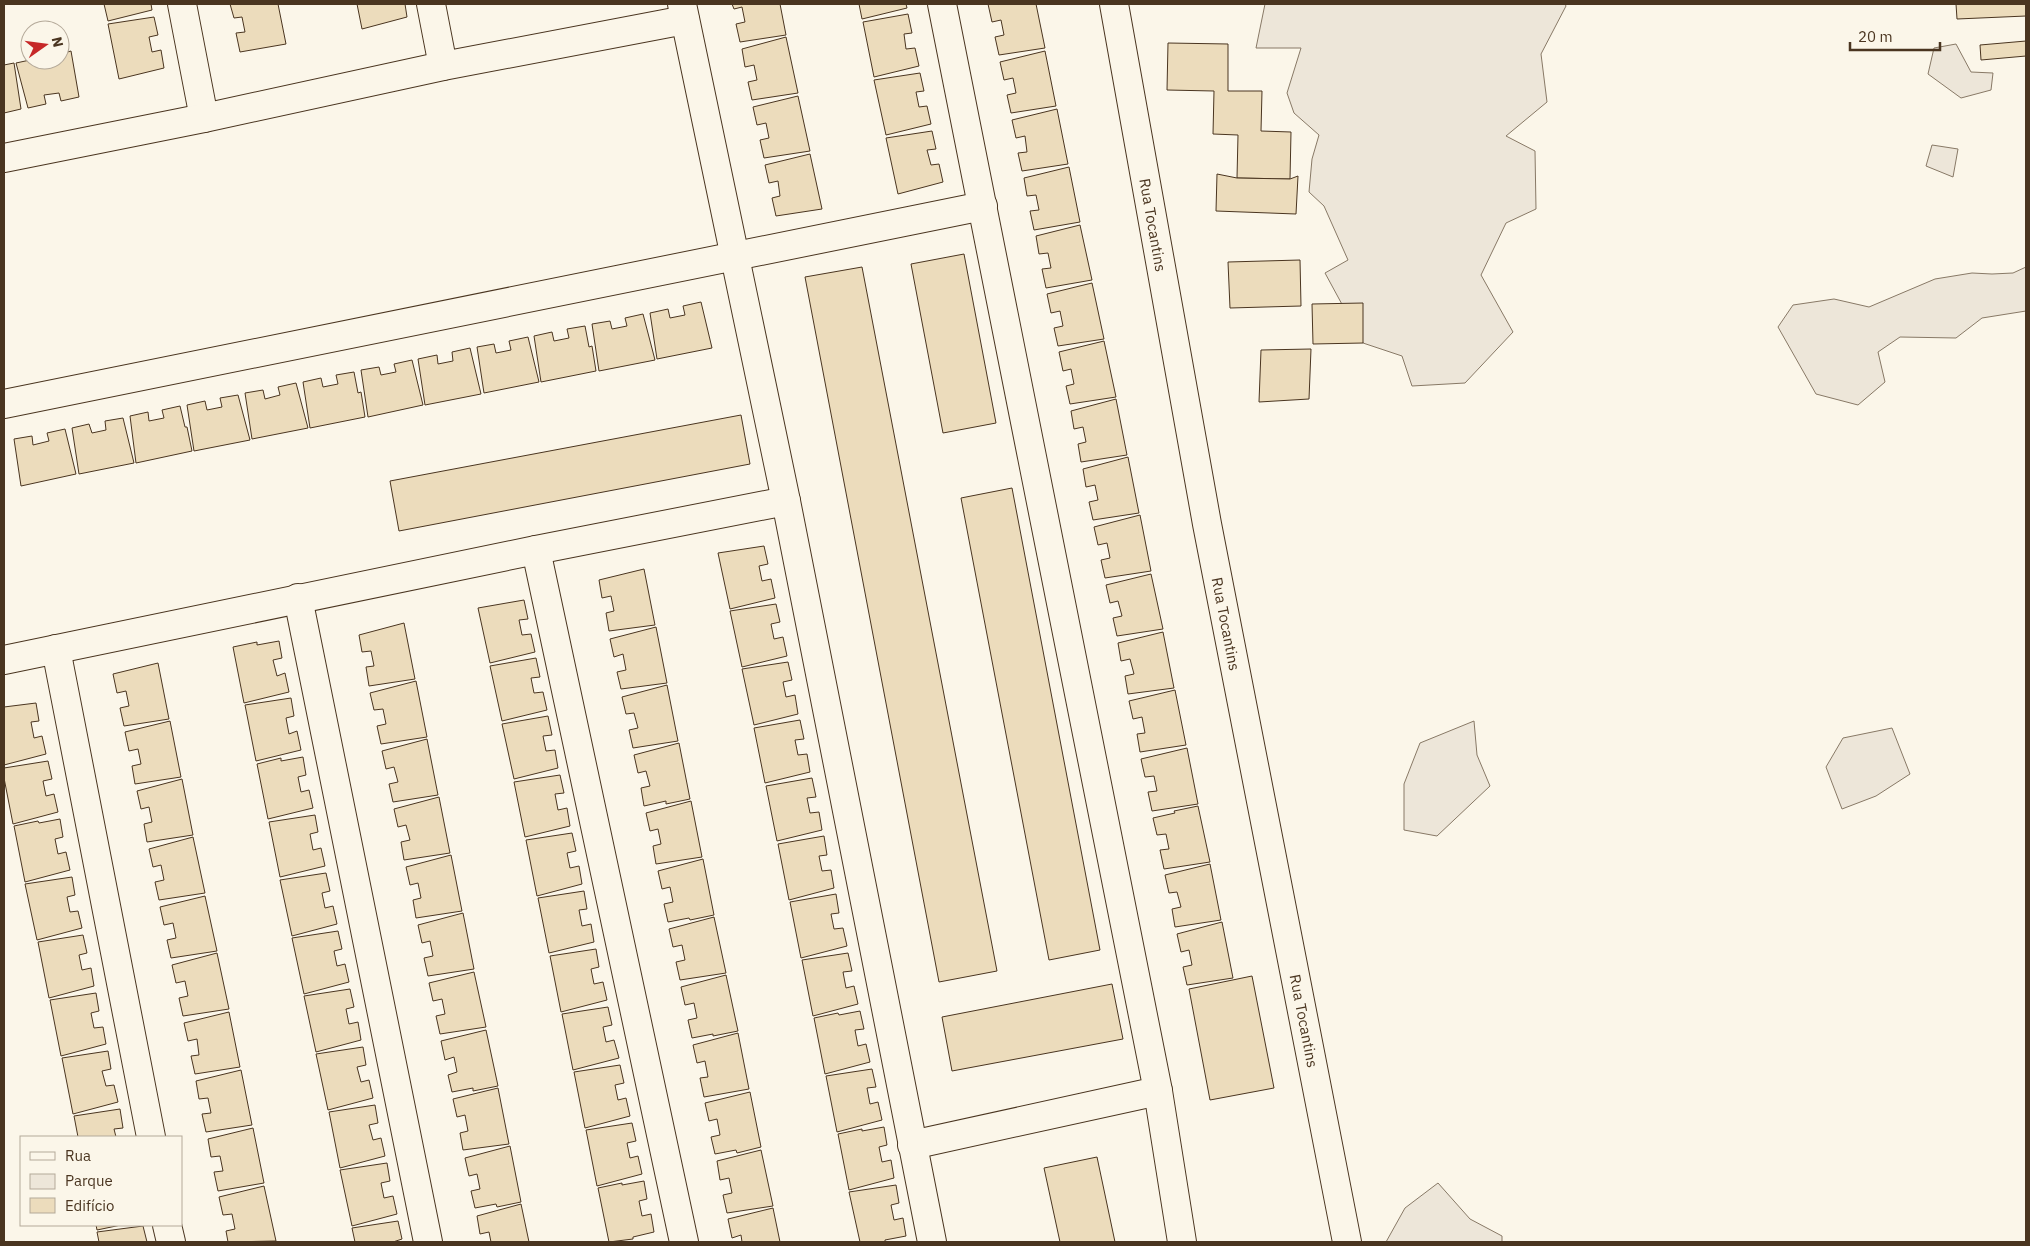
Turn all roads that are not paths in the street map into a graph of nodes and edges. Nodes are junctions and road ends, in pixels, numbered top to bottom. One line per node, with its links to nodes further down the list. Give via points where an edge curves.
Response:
1 (182, 4): 7 (street)
2 (431, 4): 6 (street)
3 (942, 4): 9 (street)
4 (1114, 4): 26 (street, Rua Tocantins, via 1207,524)
5 (683, 12): 6 (street); 10 (street)
6 (443, 66): 7 (street)
7 (204, 118): 8 (street)
8 (4, 158)
9 (983, 206): 10 (street); 17 (street)
10 (734, 258): 11 (street); 12 (street)
11 (4, 404)
12 (786, 501): 13 (street); 19 (street)
13 (536, 550): 14 (street); 23 (street)
14 (298, 598): 15 (street); 22 (street)
15 (56, 649): 16 (street); 18 (street)
16 (4, 660)
17 (1158, 1091): 19 (street); 25 (street)
18 (150, 1136)
19 (912, 1145): 24 (street)
20 (168, 1226): 21 (street)
21 (171, 1242)
22 (428, 1242)
23 (684, 1242)
24 (932, 1242)
25 (1182, 1242)
26 (1347, 1242)

